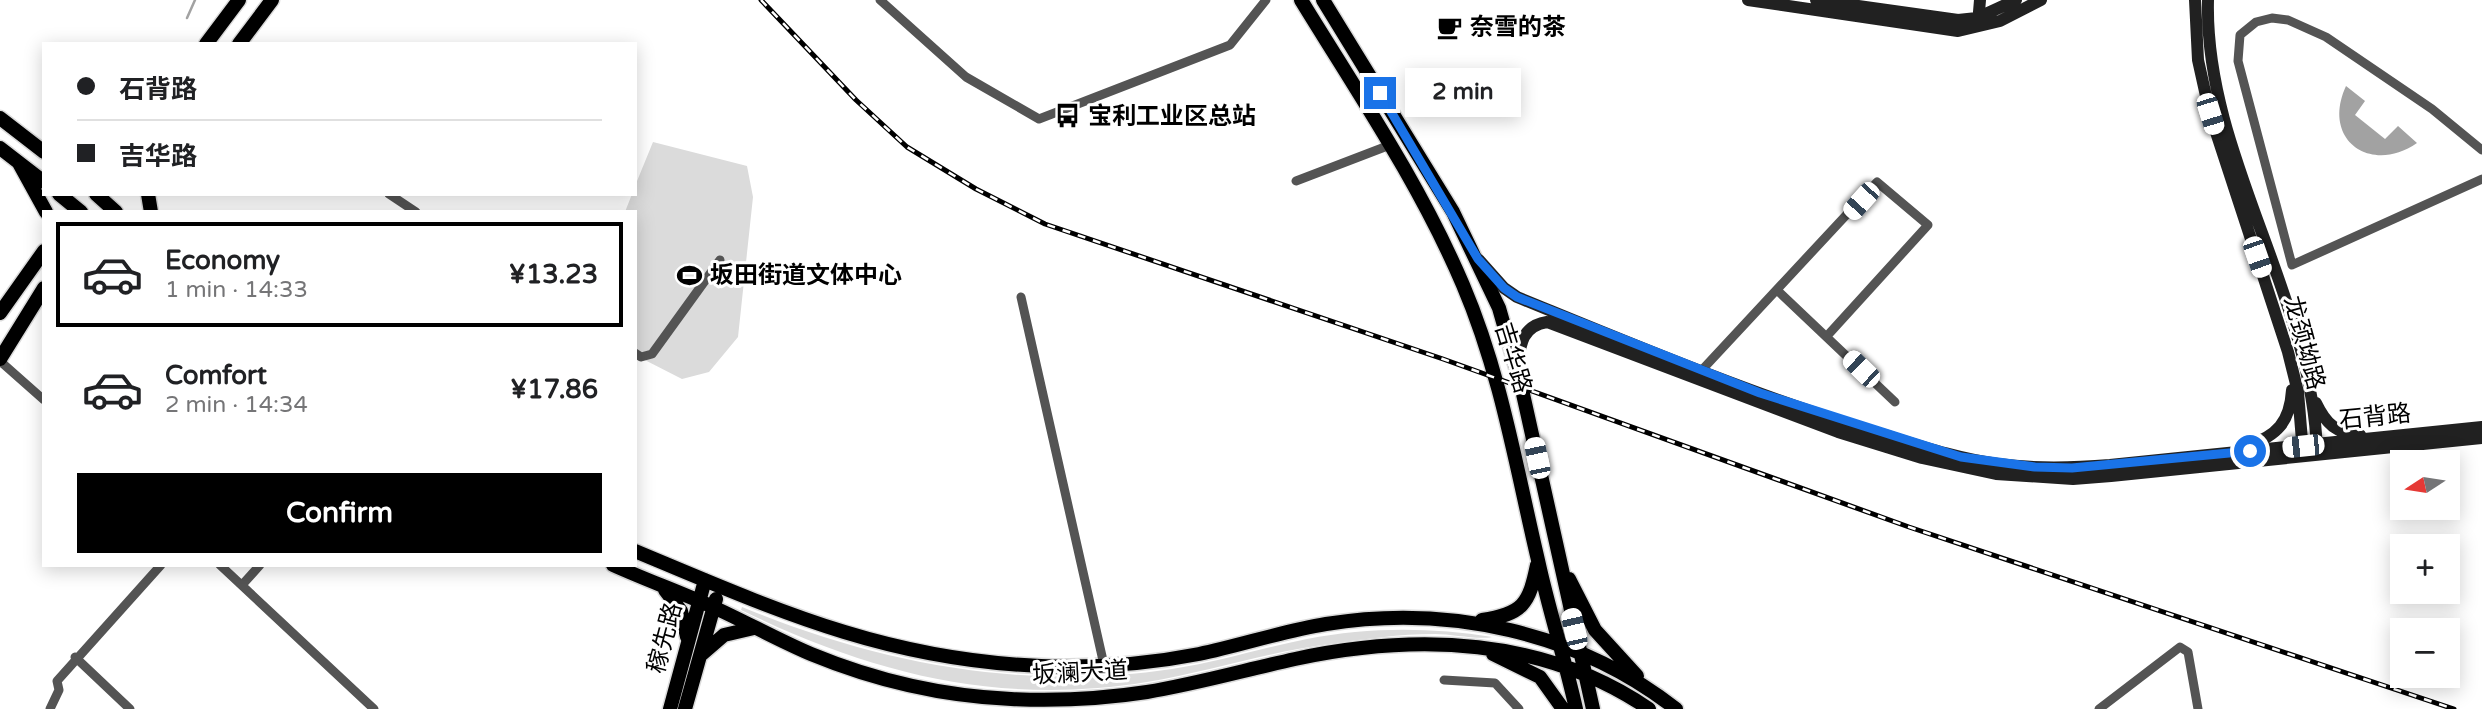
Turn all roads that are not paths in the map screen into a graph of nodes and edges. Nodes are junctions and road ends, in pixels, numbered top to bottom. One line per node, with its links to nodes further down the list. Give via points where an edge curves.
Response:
1 (239, 0): 15 (main road)
2 (272, 0): 16 (main road)
3 (880, 0): 4 (street, via 966,77 1039,119 1230,45)
4 (1266, 0)
5 (1301, 0): 20 (main road, 吉华路)
6 (1323, 0): 39 (main road, 吉华路)
7 (1748, 0): 14 (main road, via 1936,30)
8 (1816, 0): 14 (main road, via 1936,19)
9 (1980, 0): 14 (main road)
10 (2017, 0): 14 (main road)
11 (2041, 0): 14 (main road)
12 (2195, 0): 51 (main road, 龙颈坳路, via 2199,60 2210,114)
13 (2208, 0): 52 (main road, 龙颈坳路, via 2212,58 2223,110)
14 (1985, 17)
15 (208, 42)
16 (241, 42)
17 (0, 118): 18 (main road)
18 (29, 140): 19 (main road); 22 (main road)
19 (42, 143)
20 (1390, 145): 27 (street); 63 (main road, 吉华路, via 1436,226 1476,319 1507,416)
21 (0, 148): 24 (main road)
22 (42, 150)
23 (2482, 150): 25 (street, via 2432,108 2326,37 2272,18 2256,22 2239,36 2241,81 2292,265)
24 (19, 163): 26 (main road); 33 (main road)
25 (2482, 179)
26 (42, 180)
27 (1296, 181)
28 (61, 196): 34 (main road)
29 (91, 196): 35 (main road)
30 (96, 196): 32 (main road)
31 (392, 196): 36 (street)
32 (112, 206)
33 (45, 210)
34 (77, 210)
35 (79, 210)
36 (413, 210)
37 (42, 243): 41 (main road)
38 (42, 254): 41 (main road)
39 (1478, 259): 49 (main road, 吉华路); 50 (main road, 石背路, via 1517,297)
40 (720, 260): 47 (street, via 652,354)
41 (33, 266): 45 (main road)
42 (42, 291): 48 (main road)
43 (1778, 292): 46 (street); 46 (street, via 1877,182 1928,225); 50 (street)
44 (1021, 297): 82 (street)
45 (0, 313)
46 (1827, 336): 54 (street)
47 (637, 355)
48 (0, 360): 53 (street)
49 (1517, 369): 59 (main road, 石背路, via 1523,336 1529,328 1547,322 1838,432 1922,458 1996,474 2073,479); 62 (main road, 吉华路)
50 (1701, 371): 60 (main road, 石背路, via 1842,422 1998,464 2072,468)
51 (2293, 372): 59 (main road, 龙颈坳路); 60 (main road, via 2290,410 2281,428 2265,440)
52 (2311, 390): 56 (main road, via 2322,416 2333,428); 58 (main road, 龙颈坳路)
53 (42, 399)
54 (1895, 402)
55 (2482, 427): 56 (main road, 石背路)
56 (2384, 438): 58 (main road, 石背路)
57 (2482, 438): 58 (main road, 石背路)
58 (2316, 450): 59 (main road, 石背路)
59 (2303, 451): 60 (main road, 石背路)
60 (2224, 454)
61 (637, 552): 68 (main road, 坂澜大道)
62 (1558, 556): 79 (main road, 吉华路); 86 (main road, via 1595,630)
63 (1538, 561): 74 (main road, via 1522,606 1505,616); 78 (main road, 吉华路)
64 (159, 567): 80 (street)
65 (222, 567): 70 (street)
66 (258, 567): 70 (street)
67 (618, 567): 69 (main road, 坂澜大道)
68 (705, 580): 71 (main road, 坂澜大道); 72 (main road, 稼先路)
69 (659, 584): 72 (main road, 坂澜大道); 76 (main road, via 681,611)
70 (242, 585): 90 (street)
71 (720, 586): 73 (main road, 稼先路); 82 (main road, 坂澜大道, via 821,627 922,653 1014,664)
72 (699, 601): 73 (main road, 坂澜大道); 76 (main road, 稼先路)
73 (714, 607): 75 (main road, 坂澜大道); 81 (main road, 稼先路)
74 (1470, 622): 78 (main road, 坂澜大道); 82 (main road, 坂澜大道, via 1423,618 1351,621 1200,654)
75 (756, 628): 81 (main road, via 724,635); 87 (main road, 坂澜大道, via 822,658 894,681)
76 (687, 645): 91 (main road, 稼先路)
77 (1475, 646): 83 (main road, 坂澜大道); 87 (main road, 坂澜大道, via 1360,649 1298,658 1150,692); 94 (main road, via 1540,677)
78 (1562, 646): 79 (main road, 坂澜大道); 83 (main road, 吉华路)
79 (1580, 653): 84 (main road, 吉华路); 86 (main road, 坂澜大道)
80 (75, 657): 88 (street, via 57,681 59,690); 89 (street)
81 (700, 658): 92 (main road, 稼先路)
82 (1104, 665)
83 (1566, 665): 84 (main road); 95 (main road, 吉华路)
84 (1584, 673): 96 (main road, 吉华路); 97 (main road)
85 (1444, 680): 93 (street, via 1495,683)
86 (1650, 690): 98 (main road)
87 (1046, 704)
88 (50, 709)
89 (130, 709)
90 (374, 709)
91 (670, 709)
92 (685, 709)
93 (1519, 709)
94 (1563, 709)
95 (1576, 709)
96 (1593, 709)
97 (1649, 709)
98 (1676, 709)
99 (2099, 709): 100 (street, via 2180,647 2188,652)
100 (2198, 709)

